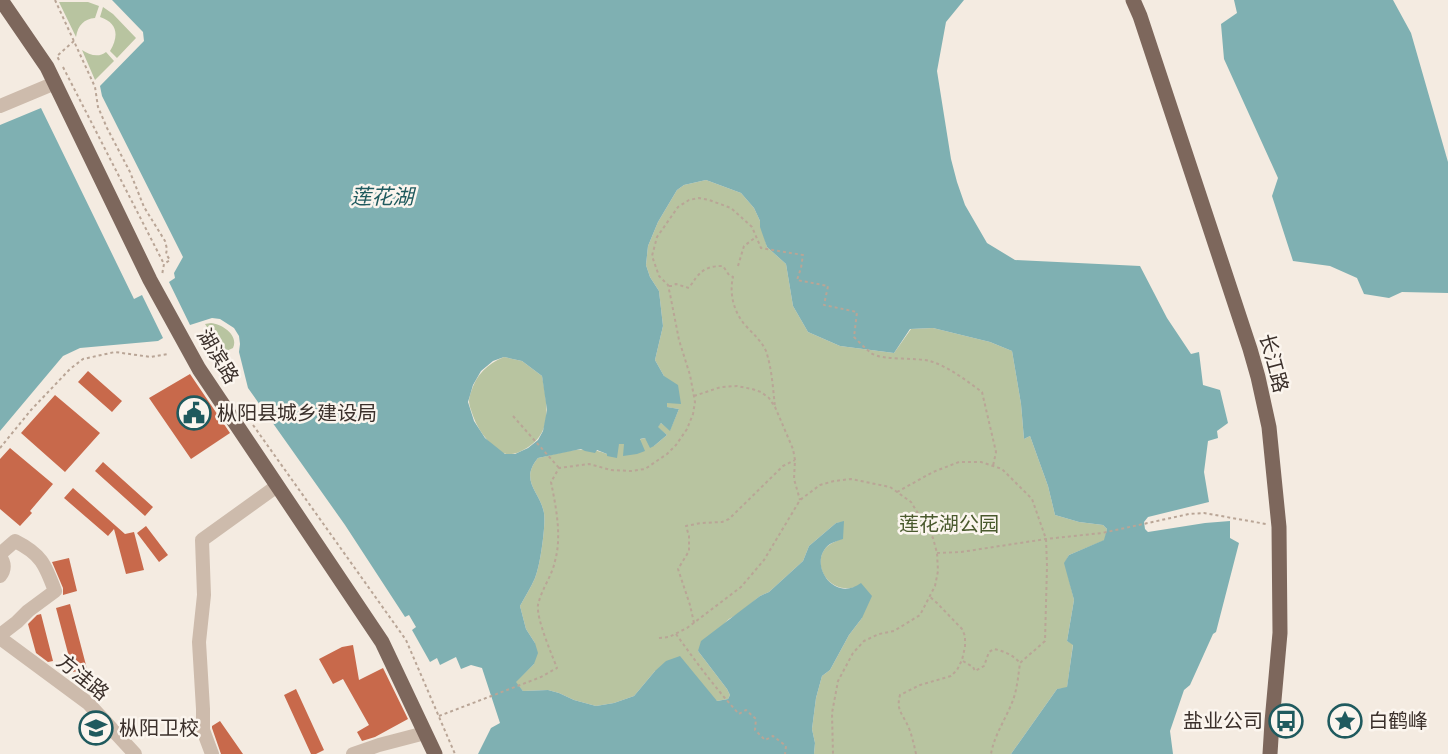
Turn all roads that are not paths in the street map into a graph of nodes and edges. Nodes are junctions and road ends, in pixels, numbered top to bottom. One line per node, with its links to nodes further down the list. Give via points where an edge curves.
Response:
1 (1, 0): 3 (main road, 湖滨路)
2 (1133, 0): 14 (main road, 长江路, via 1250,349 1269,427 1279,527 1280,633)
3 (55, 83): 4 (lane); 5 (main road, 湖滨路, via 199,369)
4 (0, 106)
5 (277, 486): 9 (main road, 湖滨路, via 382,642); 11 (lane, via 202,540 204,595 199,642 203,730)
6 (0, 556): 7 (lane, via 4,564); 8 (lane, via 15,541 31,549 48,572 55,591)
7 (0, 576)
8 (0, 636): 10 (lane, 方洼路, via 88,703)
9 (426, 733): 12 (lane); 13 (main road, 湖滨路)
10 (135, 754)
11 (212, 754)
12 (352, 754)
13 (435, 754)
14 (1270, 754)

